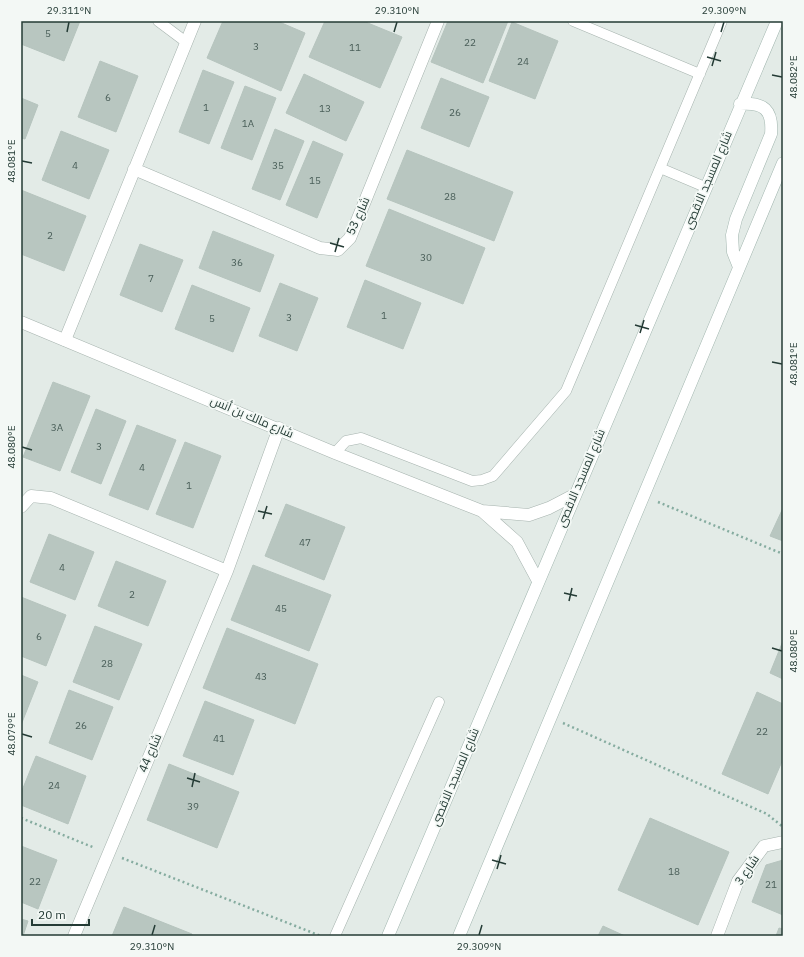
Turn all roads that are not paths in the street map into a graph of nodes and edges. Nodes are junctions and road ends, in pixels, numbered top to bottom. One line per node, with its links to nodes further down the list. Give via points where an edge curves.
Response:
1 (158, 21): 7 (lane)
2 (195, 21): 7 (street)
3 (438, 21): 12 (street, شارع 53, via 350,238 338,250 320,248)
4 (573, 21): 8 (lane)
5 (722, 21): 8 (lane)
6 (776, 21): 9 (street, شارع المسجد الاقصى)
7 (186, 42): 12 (street)
8 (700, 74): 11 (lane)
9 (740, 104): 13 (street, شارع المسجد الاقصى); 14 (street, via 753,103 765,109 772,120 772,134 736,219 732,235 733,252)
10 (783, 163): 14 (street)
11 (660, 168): 13 (lane); 18 (lane, via 566,391 493,476 472,481 361,438 346,441)
12 (134, 169): 16 (street)
13 (705, 188): 19 (street, شارع المسجد الاقصى)
14 (739, 267): 29 (street)
15 (21, 322): 16 (street, شارع مالك بن أنس)
16 (65, 340): 17 (street, شارع مالك بن أنس)
17 (279, 428): 18 (street, شارع مالك بن أنس); 22 (street, شارع 44)
18 (336, 453): 21 (street, شارع مالك بن أنس)
19 (574, 495): 21 (street, شارع مالك بن أنس, via 529,515); 23 (street, شارع المسجد الاقصى)
20 (21, 507): 22 (street, via 31,496 51,498)
21 (482, 511): 23 (street, شارع مالك بن أنس, via 516,542)
22 (227, 570): 26 (street, شارع 44)
23 (538, 580): 28 (street, شارع المسجد الاقصى)
24 (439, 702): 27 (lane)
25 (783, 842): 30 (street, شارع 3, via 764,846 738,881)
26 (74, 936)
27 (335, 936)
28 (388, 936)
29 (459, 936)
30 (717, 936)

